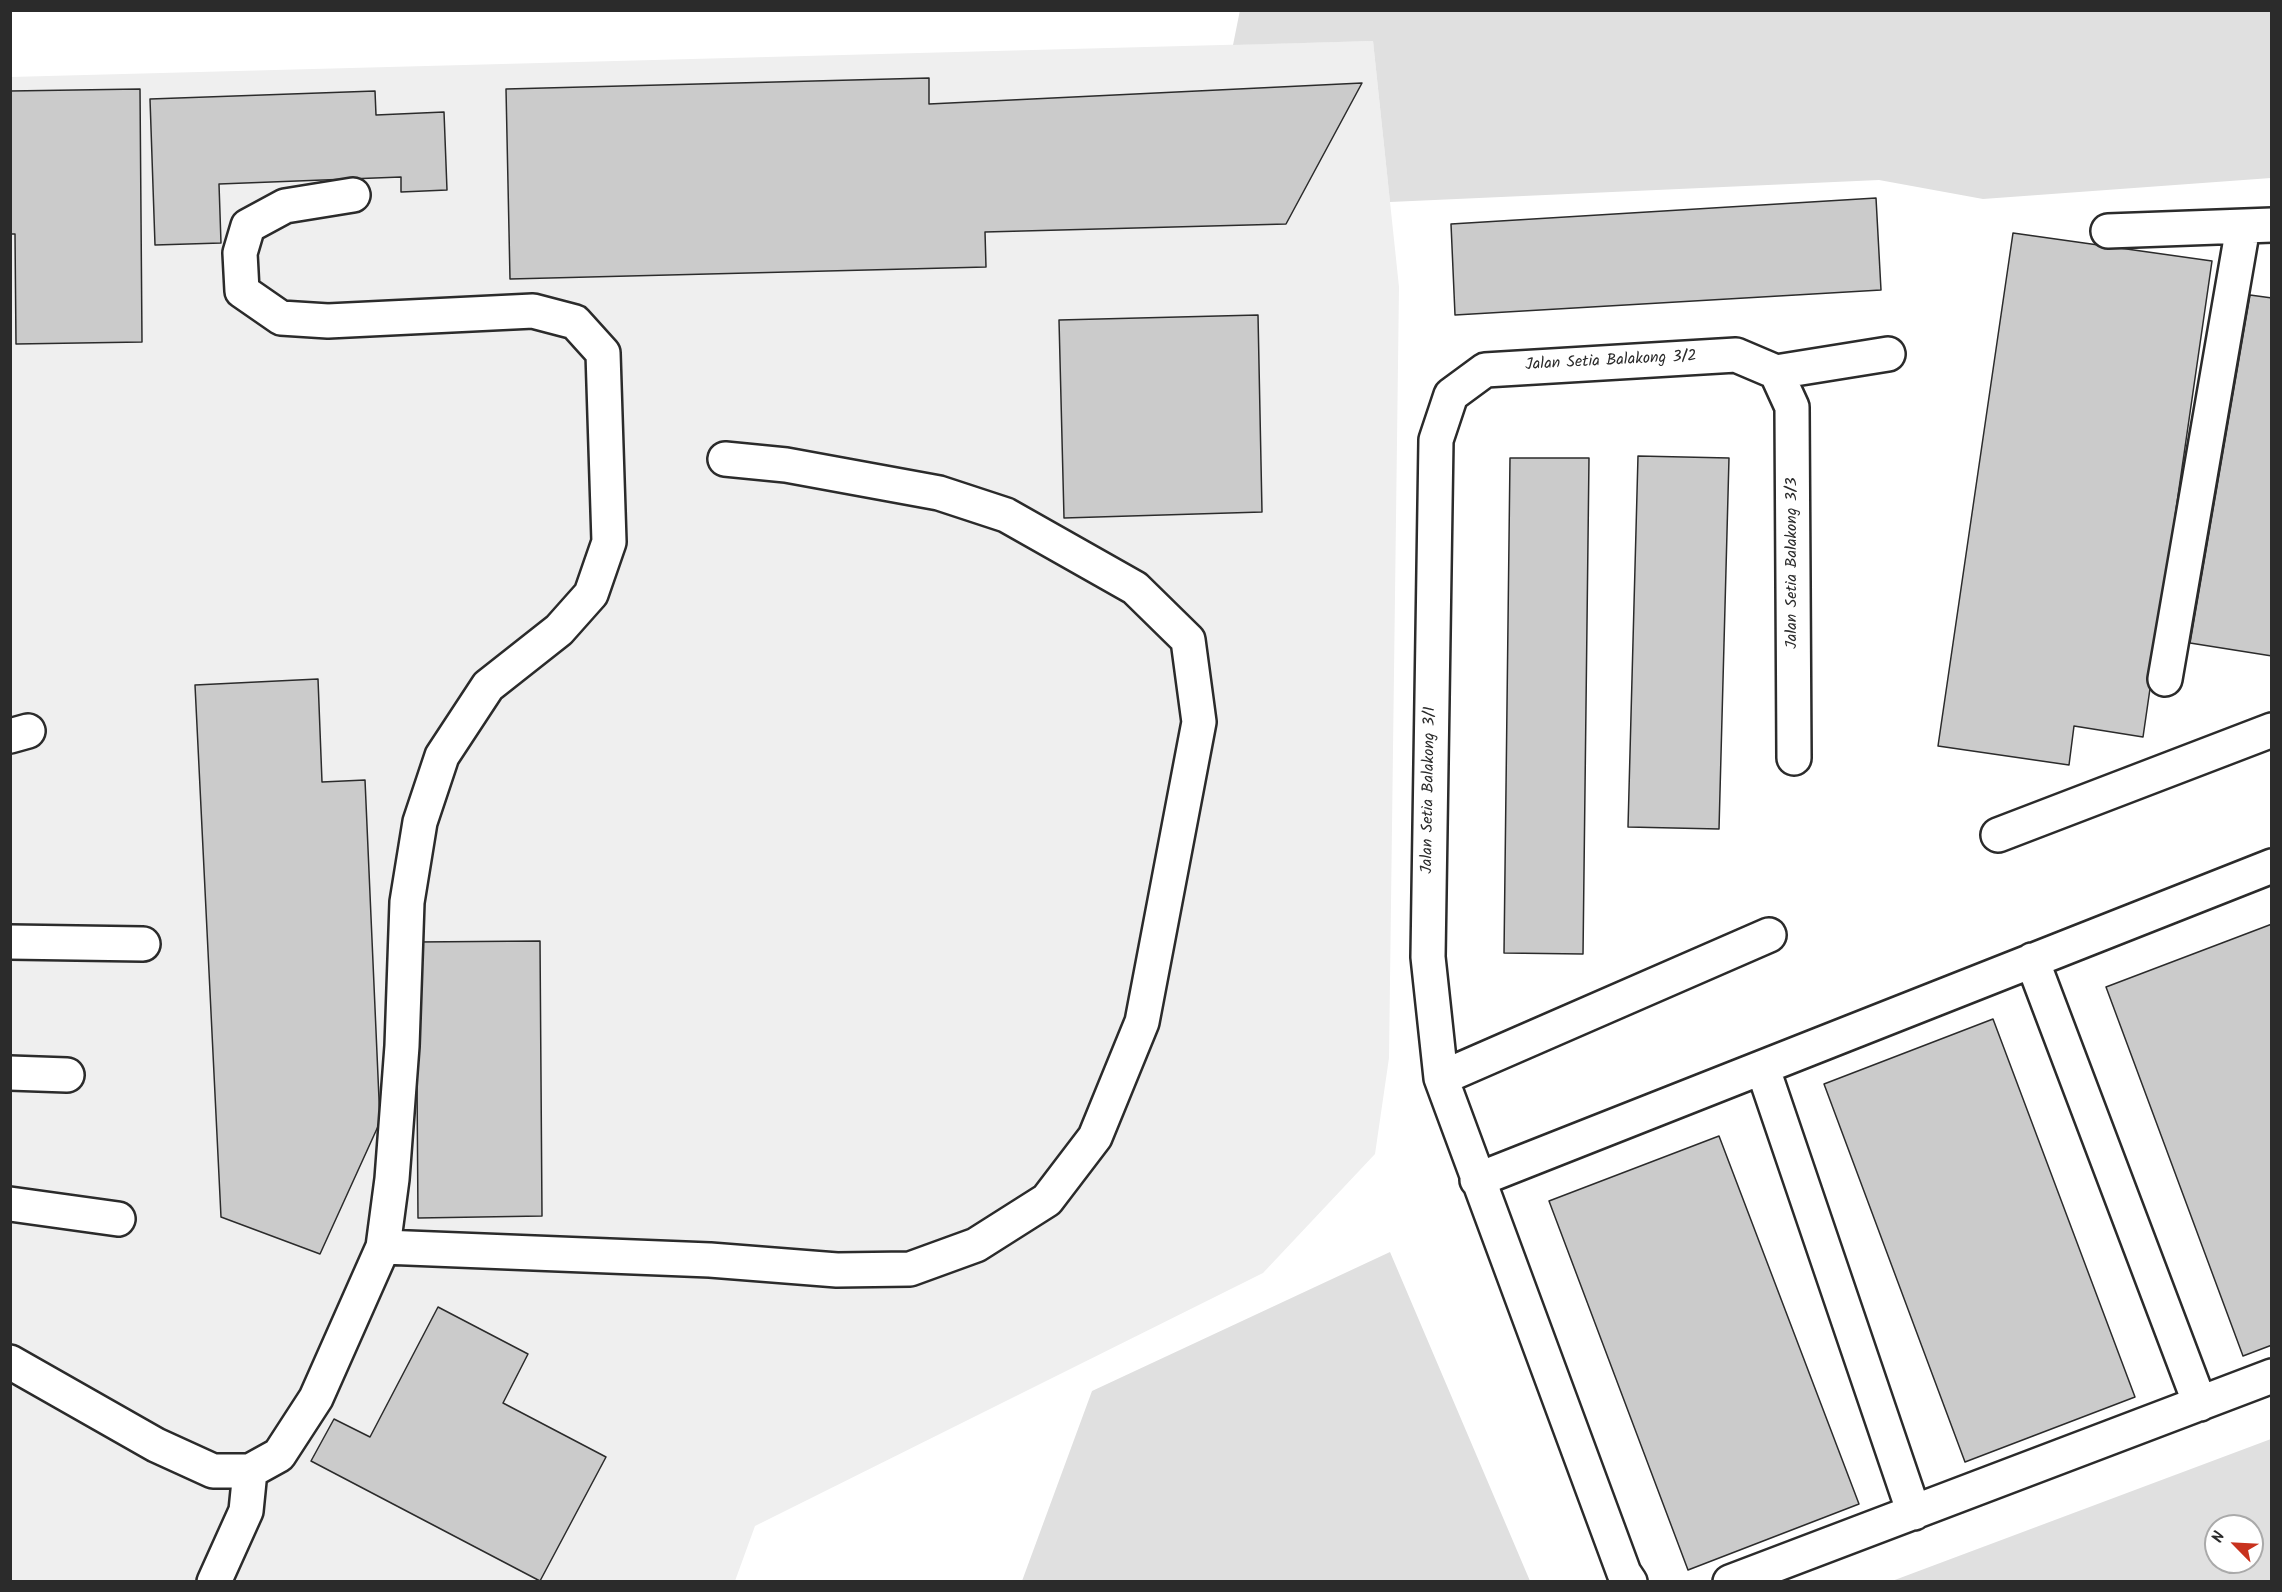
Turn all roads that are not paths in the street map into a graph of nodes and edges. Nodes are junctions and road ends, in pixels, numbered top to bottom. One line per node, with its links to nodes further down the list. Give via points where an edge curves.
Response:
1 (353, 195): 24 (street, via 285,206 248,226 240,253 242,291 281,318 328,321 533,311 575,322 603,353 609,530 609,542 591,594 560,630 488,686 442,756 420,822 407,902 401,1057)
2 (2257, 226): 3 (street); 8 (street)
3 (2108, 231)
4 (1888, 354): 5 (street)
5 (1776, 372): 6 (street, Jalan Setia Balakong 3/2, via 1736,355 1485,370); 10 (street, Jalan Setia Balakong 3/3, via 1791,407)
6 (1451, 395): 20 (street, Jalan Setia Balakong 3/1, via 1436,440 1428,933)
7 (725, 459): 24 (street, via 786,465 939,493 1006,515 1135,588 1188,640 1199,722 1142,1022 1095,1137 1047,1200 976,1245 910,1269 837,1270 710,1260)
8 (2165, 679)
9 (2271, 730): 11 (street)
10 (1794, 758)
11 (1998, 835)
12 (2271, 866): 16 (street)
13 (1769, 935): 20 (street)
14 (10, 942): 15 (street)
15 (143, 944)
16 (2032, 960): 17 (street); 27 (street)
17 (1763, 1069): 21 (street); 29 (street)
18 (10, 1073): 19 (street)
19 (67, 1075)
20 (1441, 1078): 21 (street, Jalan Setia Balakong 3/1)
21 (1477, 1180): 31 (street, Jalan Setia Balakong 3/1)
22 (10, 1204): 23 (street)
23 (118, 1219)
24 (383, 1247): 28 (street, via 316,1398 279,1455)
25 (10, 1362): 28 (street, via 156,1445 213,1471)
26 (2271, 1376): 27 (street)
27 (2200, 1404): 29 (street)
28 (250, 1471): 30 (street, via 246,1511)
29 (1914, 1513): 32 (street)
30 (214, 1581)
31 (1630, 1581)
32 (1730, 1581)

